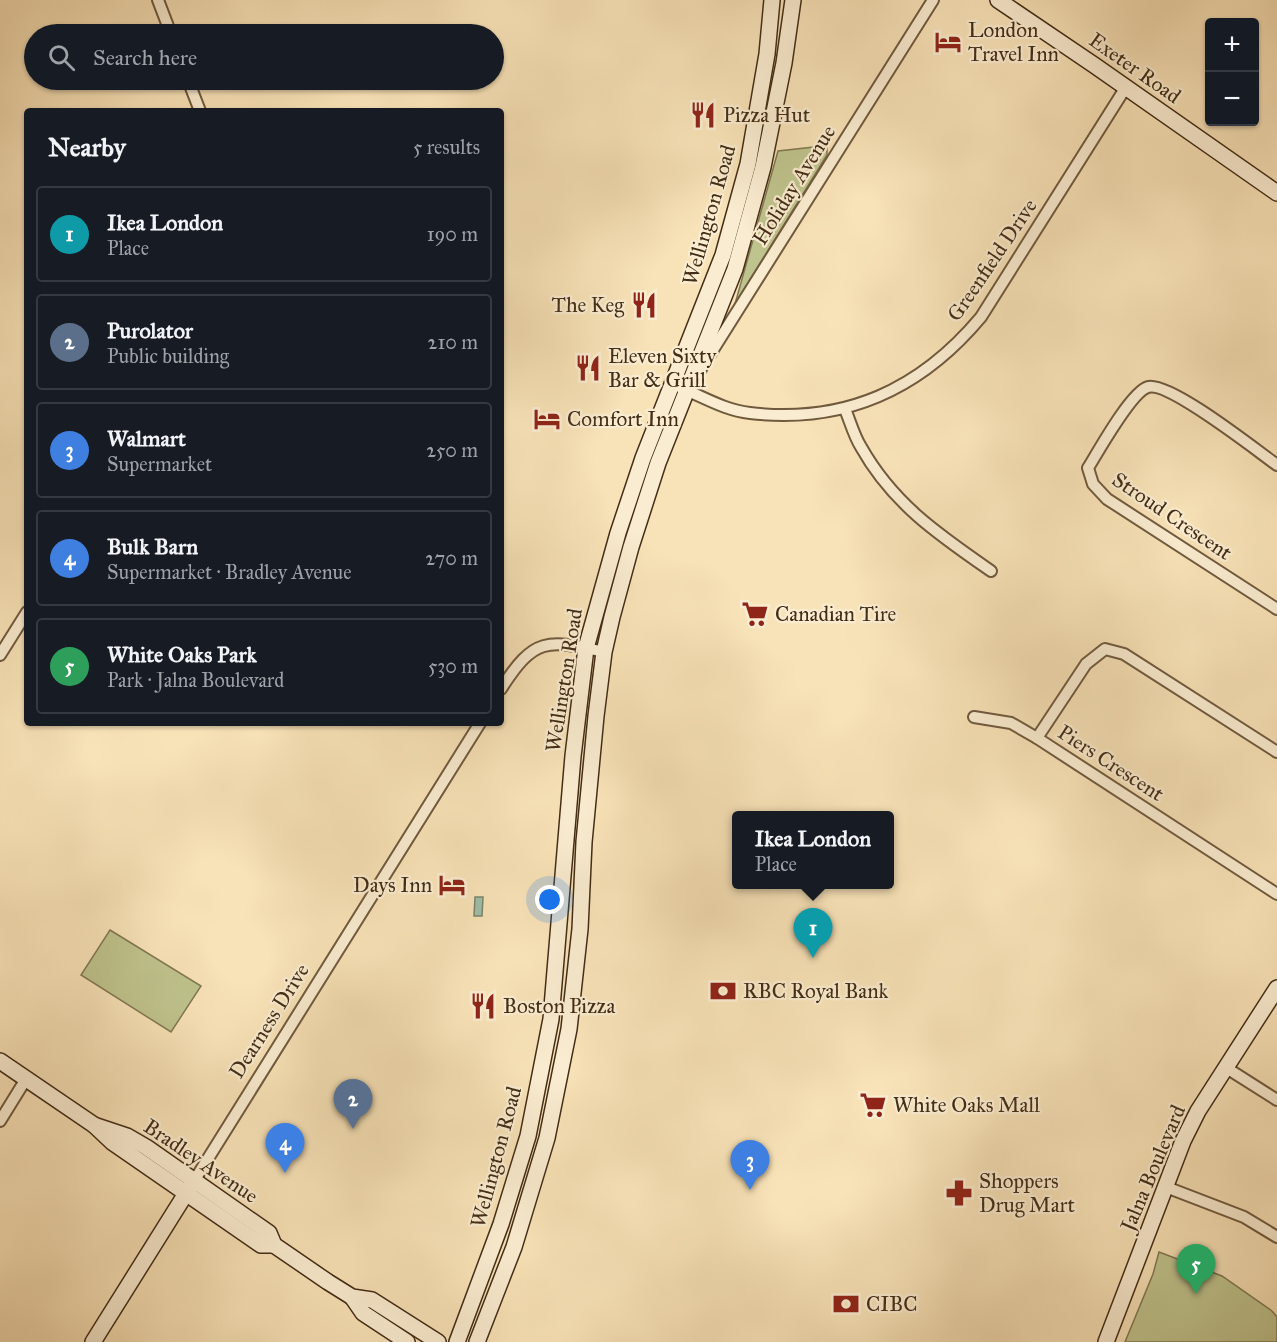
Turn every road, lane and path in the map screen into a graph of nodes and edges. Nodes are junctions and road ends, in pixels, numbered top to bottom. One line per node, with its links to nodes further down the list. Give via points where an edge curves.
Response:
1 (158, 0): 6 (street)
2 (772, 0): 11 (main road, Wellington Road, via 767,54 746,172 723,255)
3 (793, 0): 12 (main road, Wellington Road, via 764,167 735,269)
4 (933, 0): 12 (street, Holiday Avenue)
5 (998, 0): 7 (main road, Exeter Road)
6 (167, 24)
7 (1126, 87): 10 (main road, Exeter Road); 13 (street, Greenfield Drive, via 981,317 959,343 894,390)
8 (192, 90): 9 (street)
9 (199, 108)
10 (1277, 193)
11 (672, 384): 12 (street, Greenfield Drive); 18 (main road, Wellington Road, via 618,533)
12 (687, 390): 13 (street, Greenfield Drive, via 712,404 748,413 803,415); 19 (main road, Wellington Road, via 631,547)
13 (845, 409): 15 (street, via 860,446 901,502)
14 (1277, 465): 16 (street, Stroud Crescent, via 1181,397 1159,387 1147,387 1121,415 1088,468 1093,484 1107,499)
15 (991, 571)
16 (1277, 609)
17 (24, 617): 20 (street)
18 (586, 648): 19 (street); 21 (street, via 541,645 520,661); 28 (main road, Wellington Road)
19 (604, 652): 29 (main road, Wellington Road, via 585,822 580,929)
20 (0, 655)
21 (504, 685)
22 (974, 717): 24 (street, via 1011,723)
23 (478, 726): 35 (street, Dearness Drive)
24 (1036, 738): 25 (street, Piers Crescent, via 1086,664 1105,649 1124,654); 26 (street, Piers Crescent)
25 (1277, 752)
26 (1277, 894)
27 (1277, 988): 31 (main road, Jalna Boulevard)
28 (550, 1027): 29 (main road); 42 (main road, Wellington Road, via 528,1137)
29 (569, 1029): 43 (main road, Wellington Road, via 548,1138 514,1247)
30 (0, 1060): 32 (main road, Bradley Avenue)
31 (1225, 1067): 33 (street); 36 (main road, Jalna Boulevard, via 1198,1111)
32 (26, 1079): 34 (street); 35 (main road, Bradley Avenue, via 94,1125 127,1136)
33 (1277, 1100)
34 (0, 1121)
35 (190, 1187): 38 (main road, Bradley Avenue, via 269,1233 274,1245); 39 (main road, Dearness Drive)
36 (1166, 1187): 37 (street, via 1244,1217); 44 (main road, Jalna Boulevard)
37 (1277, 1237)
38 (352, 1297): 40 (main road, Bradley Avenue, via 363,1313); 41 (main road, Bradley Avenue, via 372,1300)
39 (93, 1342)
40 (407, 1342)
41 (438, 1342)
42 (457, 1342)
43 (477, 1342)
44 (1106, 1342)

